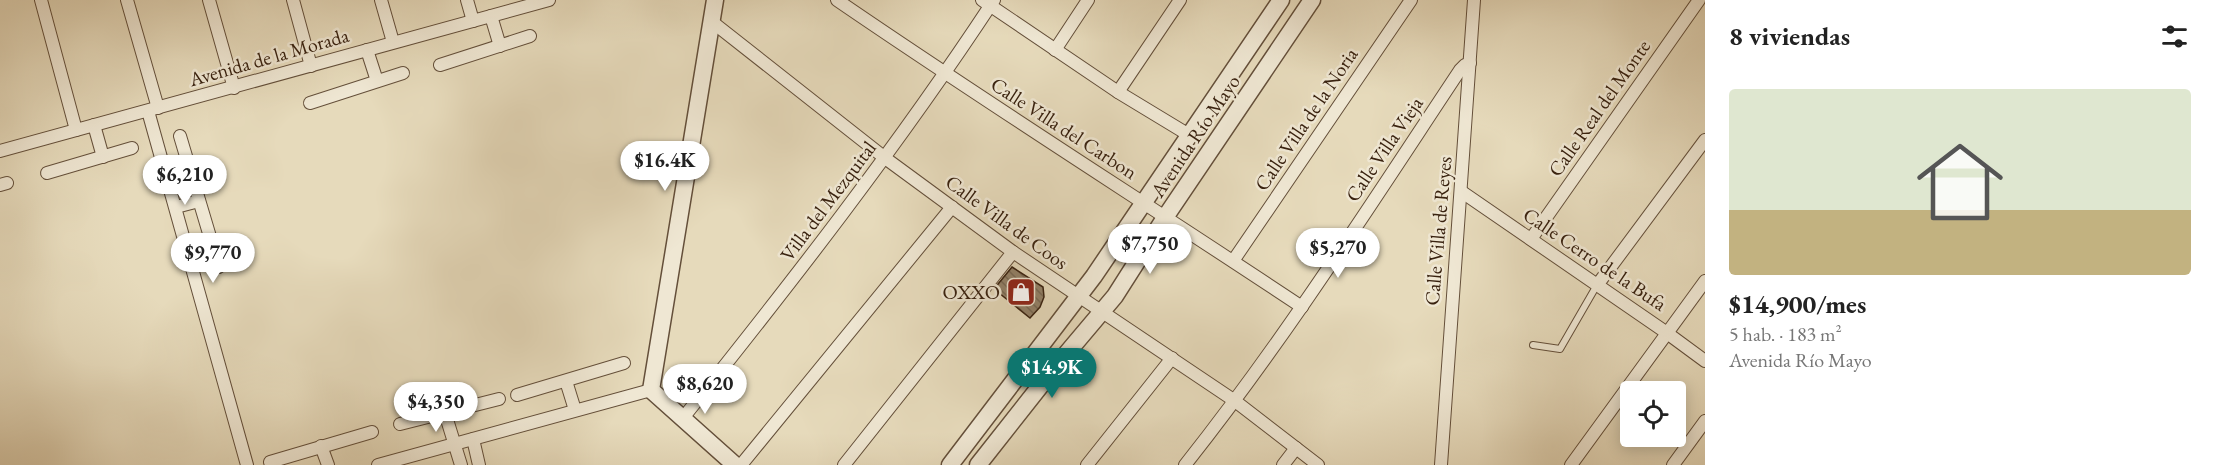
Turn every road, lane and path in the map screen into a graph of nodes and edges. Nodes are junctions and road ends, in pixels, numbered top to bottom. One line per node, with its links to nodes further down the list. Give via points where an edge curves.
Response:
1 (41, 0): 37 (street)
2 (127, 0): 35 (street)
3 (209, 0): 32 (street)
4 (293, 0): 28 (street)
5 (381, 0): 22 (street)
6 (467, 0): 19 (street)
7 (549, 0): 18 (street, Avenida de la Morada)
8 (715, 0): 20 (street)
9 (837, 0): 30 (street, Calle Villa del Carbon)
10 (1088, 0): 25 (street)
11 (1180, 0): 33 (street)
12 (1281, 0): 38 (street, Avenida Río Mayo)
13 (1312, 0): 51 (street, Avenida Río Mayo)
14 (1411, 0): 54 (street, Calle Villa de la Noria)
15 (1474, 0): 26 (street, Calle Villa de Reyes)
16 (1699, 0): 52 (street, Calle Real del Monte)
17 (989, 2): 25 (street); 30 (street, Villa del Mezquital)
18 (491, 16): 19 (street, Avenida de la Morada); 23 (street)
19 (473, 21): 22 (street, Avenida de la Morada)
20 (711, 21): 44 (street, Calle Villa de Coos); 67 (street)
21 (530, 36): 23 (street)
22 (393, 42): 24 (street, Avenida de la Morada)
23 (500, 46): 27 (street)
24 (367, 50): 28 (street, Avenida de la Morada); 31 (street)
25 (1055, 50): 33 (street)
26 (1470, 63): 46 (street, Calle Villa de Reyes); 59 (street, Calle Villa Vieja, via 1460,70)
27 (440, 65)
28 (311, 66): 32 (street, Avenida de la Morada)
29 (404, 73): 31 (street)
30 (944, 73): 44 (street, Villa del Mezquital); 48 (street, Calle Villa del Carbon)
31 (378, 81): 34 (street)
32 (234, 88): 35 (street, Avenida de la Morada)
33 (1118, 92): 38 (street)
34 (310, 103)
35 (153, 110): 36 (street, Avenida de la Morada); 49 (street)
36 (94, 125): 37 (street, Avenida de la Morada); 43 (street)
37 (76, 130): 42 (street, Avenida de la Morada)
38 (1189, 135): 48 (street, Avenida Río Mayo)
39 (180, 136): 47 (street)
40 (1705, 140): 57 (street)
41 (132, 148): 43 (street)
42 (0, 149)
43 (103, 157): 45 (street)
44 (885, 158): 50 (street, Calle Villa de Coos); 73 (street, Villa del Mezquital)
45 (47, 173)
46 (1462, 192): 52 (street, Calle Cerro de la Bufa); 96 (street, Calle Villa de Reyes)
47 (199, 201): 49 (street); 55 (street)
48 (1143, 203): 51 (street, Calle Villa del Carbon); 58 (street, Avenida Río Mayo)
49 (176, 207): 82 (street)
50 (952, 207): 53 (street, Calle Villa de Coos); 88 (street)
51 (1166, 216): 54 (street, Calle Villa del Carbon); 60 (street, Avenida Río Mayo)
52 (1531, 239): 57 (street, Calle Cerro de la Bufa)
53 (1013, 252): 58 (street, Calle Villa de Coos); 89 (street)
54 (1233, 261): 59 (street, Calle Villa del Carbon)
55 (219, 267)
56 (1705, 281): 61 (street)
57 (1598, 284): 61 (street, Calle Cerro de la Bufa); 62 (lane, via 1560,349)
58 (1079, 298): 60 (street, Calle Villa de Coos); 90 (street, Avenida Río Mayo)
59 (1302, 307): 70 (street, Calle Villa Vieja)
60 (1102, 312): 63 (street, Calle Villa de Coos); 91 (street, Avenida Río Mayo)
61 (1667, 333): 64 (street, Calle Cerro de la Bufa); 97 (street)
62 (1533, 345)
63 (1172, 358): 70 (street, Calle Villa de Coos); 92 (street)
64 (1705, 361)
65 (624, 363): 66 (street)
66 (566, 381): 68 (street); 71 (street)
67 (651, 390): 71 (street); 73 (street)
68 (516, 395)
69 (499, 399): 72 (street)
70 (1235, 401): 80 (street, Calle Villa de Coos); 93 (street, Calle Villa Vieja)
71 (575, 410): 77 (street)
72 (445, 413): 75 (street); 78 (street)
73 (683, 418): 87 (street)
74 (1705, 421): 98 (street)
75 (400, 424)
76 (372, 432): 79 (street)
77 (473, 439): 78 (street); 86 (street)
78 (455, 443): 84 (street); 85 (street)
79 (321, 446): 81 (street); 83 (street)
80 (1296, 448): 94 (street); 95 (street, Calle Villa de Coos)
81 (270, 462)
82 (247, 465)
83 (328, 465)
84 (378, 465)
85 (461, 465)
86 (479, 465)
87 (735, 465)
88 (741, 465)
89 (844, 465)
90 (950, 465)
91 (978, 465)
92 (1087, 465)
93 (1185, 465)
94 (1283, 465)
95 (1318, 465)
96 (1441, 465)
97 (1571, 465)
98 (1673, 465)

